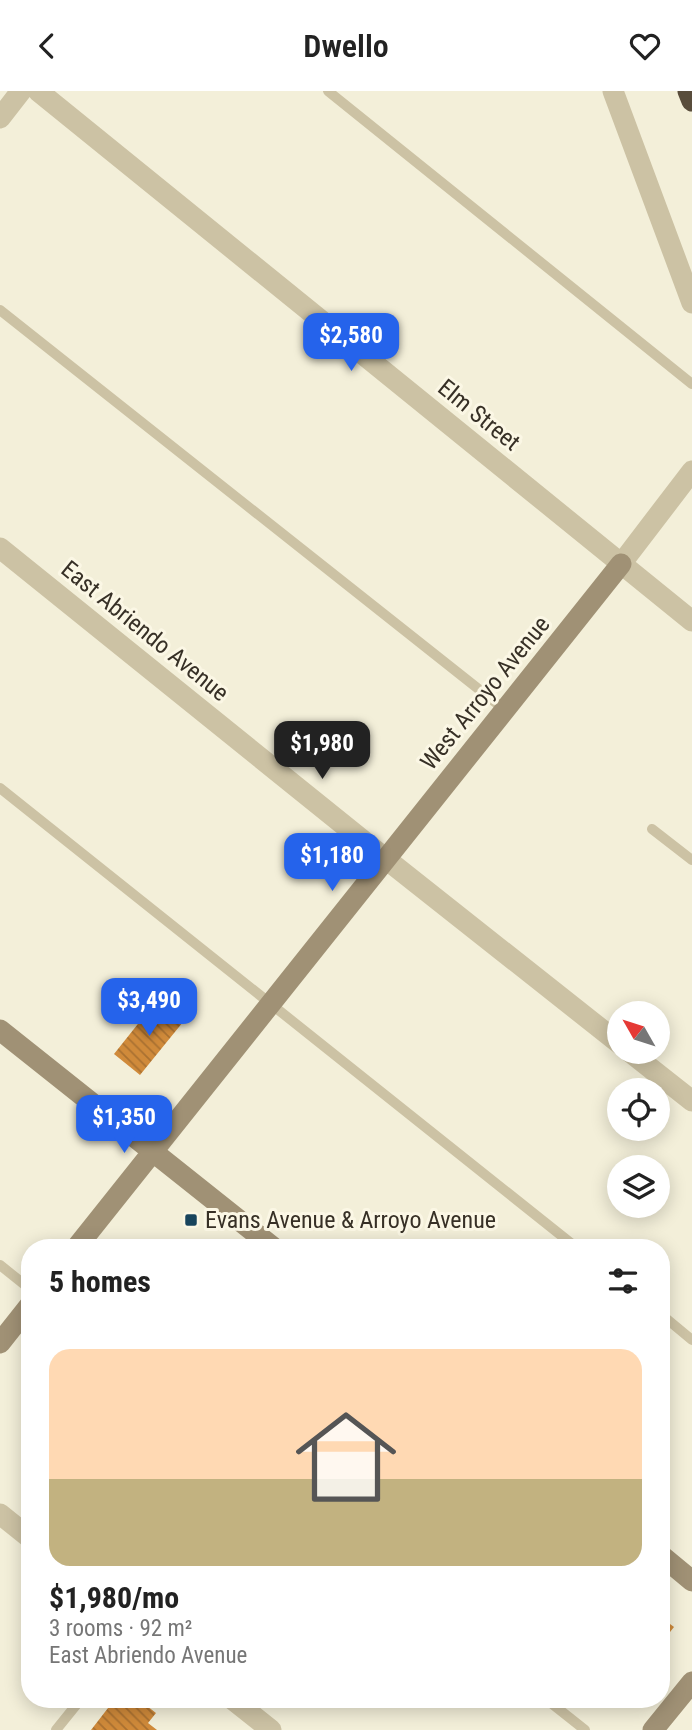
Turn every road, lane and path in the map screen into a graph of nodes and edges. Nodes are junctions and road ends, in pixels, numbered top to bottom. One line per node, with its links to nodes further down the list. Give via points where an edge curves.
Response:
1 (21, 91): 7 (street)
2 (38, 91): 13 (street, Elm Street)
3 (328, 91): 10 (lane)
4 (613, 91): 8 (street)
5 (688, 91): 6 (highway)
6 (692, 101)
7 (0, 118)
8 (692, 303)
9 (0, 310): 15 (lane)
10 (692, 384)
11 (692, 471): 13 (street)
12 (0, 548): 18 (street, East Abriendo Avenue)
13 (621, 564): 14 (street, Elm Street); 15 (street, West Arroyo Avenue)
14 (692, 621)
15 (505, 710): 18 (street, West Arroyo Avenue)
16 (0, 787): 20 (lane)
17 (652, 829): 19 (lane)
18 (386, 859): 20 (street, West Arroyo Avenue); 22 (street, East Abriendo Avenue)
19 (692, 860)
20 (270, 1004): 25 (street, West Arroyo Avenue); 28 (lane)
21 (0, 1030): 25 (street)
22 (607, 1034)
23 (645, 1064): 24 (street)
24 (692, 1101)
25 (152, 1151): 26 (street, West Arroyo Avenue); 27 (street)
26 (83, 1239)
27 (263, 1239)
28 (565, 1239)
29 (0, 1265): 30 (lane)
30 (21, 1282)
31 (21, 1316): 34 (street)
32 (670, 1322): 33 (lane)
33 (692, 1340)
34 (0, 1343)
35 (0, 1514): 36 (street)
36 (21, 1531)
37 (670, 1563): 38 (street)
38 (692, 1581)
39 (692, 1682): 46 (street)
40 (74, 1708): 43 (lane)
41 (243, 1708): 44 (street)
42 (558, 1708): 45 (lane)
43 (56, 1730)
44 (271, 1730)
45 (585, 1730)
46 (653, 1730)

